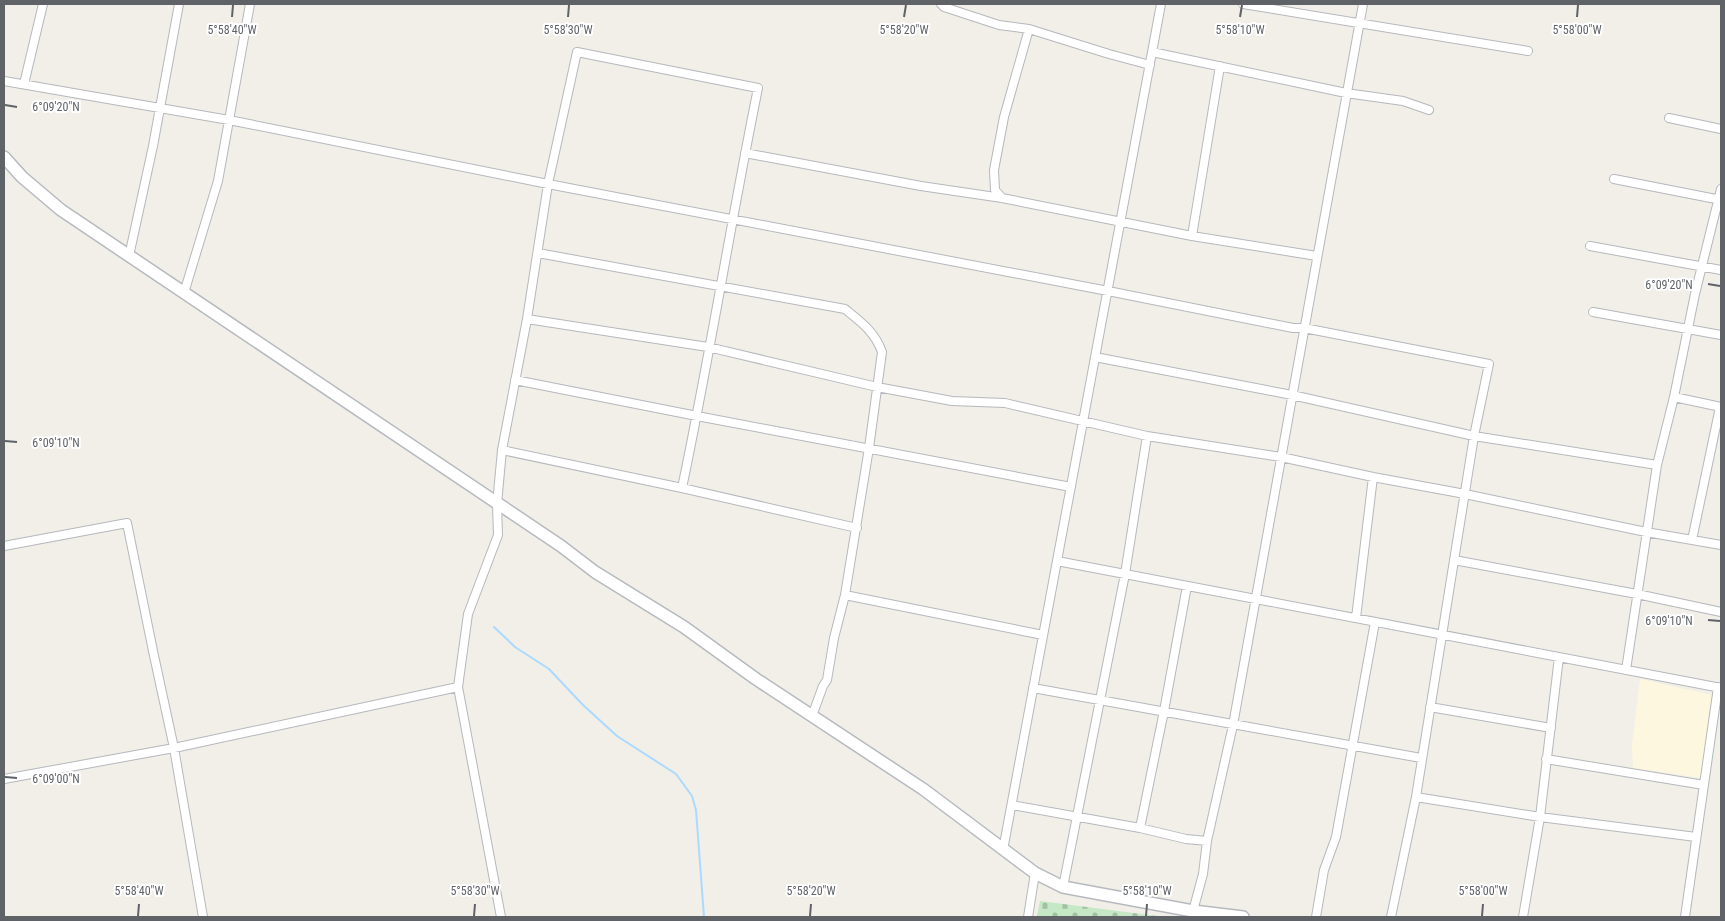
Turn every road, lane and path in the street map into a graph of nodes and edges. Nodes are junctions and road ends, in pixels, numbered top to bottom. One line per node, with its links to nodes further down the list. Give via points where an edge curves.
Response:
1 (43, 4): 15 (street)
2 (179, 4): 17 (street)
3 (250, 4): 20 (street)
4 (941, 4): 9 (street, via 999,24)
5 (1161, 4): 11 (street)
6 (1243, 4): 8 (street)
7 (1363, 4): 8 (street)
8 (1359, 23): 10 (street); 16 (street)
9 (1029, 28): 12 (street); 27 (street, via 1004,116 994,170 995,190)
10 (1528, 51)
11 (1152, 52): 12 (street); 13 (street)
12 (1150, 65): 30 (street)
13 (1220, 66): 16 (street); 31 (street)
14 (4, 81): 15 (street)
15 (24, 84): 17 (street)
16 (1346, 94): 18 (street, via 1403,101); 35 (street)
17 (159, 108): 20 (street); 34 (street)
18 (1429, 110)
19 (1669, 118): 21 (street)
20 (229, 120): 25 (street); 40 (street, via 218,181)
21 (1721, 129)
22 (745, 153): 25 (street, via 758,88 577,52); 27 (street); 29 (street)
23 (4, 157): 34 (street, via 61,210)
24 (1614, 179): 28 (street)
25 (548, 184): 29 (street); 33 (street)
26 (1721, 189): 28 (street)
27 (1002, 198): 30 (street)
28 (1720, 200): 36 (street)
29 (733, 220): 38 (street); 39 (street)
30 (1120, 222): 31 (street); 39 (street)
31 (1192, 236): 35 (street)
32 (1590, 246): 36 (street)
33 (538, 253): 38 (street); 42 (street)
34 (129, 256): 40 (street)
35 (1317, 256): 43 (street)
36 (1702, 266): 37 (street); 44 (street)
37 (1721, 270)
38 (720, 286): 46 (street); 49 (street, via 845,309 878,341 882,352)
39 (1108, 291): 43 (street); 47 (street)
40 (184, 293): 65 (street)
41 (1593, 312): 44 (street)
42 (526, 319): 46 (street); 48 (street)
43 (1304, 328): 50 (street); 56 (street, via 1489,364)
44 (1687, 329): 45 (street); 51 (street)
45 (1721, 335)
46 (708, 347): 49 (street); 53 (street)
47 (1095, 357): 50 (street); 54 (street)
48 (515, 380): 53 (street); 58 (street)
49 (877, 387): 54 (street, via 952,400 1005,403); 57 (street)
50 (1292, 396): 56 (street); 59 (street)
51 (1674, 396): 52 (street); 60 (street)
52 (1721, 407): 68 (street)
53 (697, 416): 57 (street); 63 (street)
54 (1083, 421): 55 (street); 62 (street)
55 (1147, 436): 59 (street); 73 (street)
56 (1474, 436): 60 (street); 64 (street)
57 (870, 448): 62 (street); 66 (street)
58 (502, 450): 63 (street); 65 (street)
59 (1281, 457): 61 (street); 77 (street)
60 (1657, 465): 67 (street)
61 (1373, 478): 64 (street); 79 (street)
62 (1071, 487): 72 (street)
63 (682, 488): 66 (street)
64 (1465, 494): 67 (street); 71 (street)
65 (497, 504): 85 (street, via 498,535 468,614); 91 (street)
66 (857, 528): 76 (street)
67 (1646, 532): 68 (street); 75 (street)
68 (1692, 540): 69 (street)
69 (1721, 545)
70 (4, 546): 95 (street, via 128,523)
71 (1454, 560): 75 (street); 82 (street)
72 (1057, 561): 73 (street); 81 (street)
73 (1125, 574): 74 (street); 88 (street)
74 (1187, 586): 77 (street); 90 (street)
75 (1637, 594): 78 (street); 84 (street)
76 (845, 595): 81 (street); 91 (street, via 827,680)
77 (1255, 599): 79 (street); 92 (street)
78 (1721, 612)
79 (1356, 618): 80 (street)
80 (1375, 622): 82 (street); 94 (street)
81 (1043, 635): 86 (street)
82 (1442, 635): 83 (street); 89 (street)
83 (1559, 657): 84 (street); 93 (street)
84 (1626, 670): 87 (street)
85 (458, 687): 95 (street); 112 (street)
86 (1033, 688): 88 (street); 101 (street)
87 (1719, 688): 99 (street)
88 (1100, 700): 90 (street); 103 (street)
89 (1430, 707): 93 (street); 96 (street)
90 (1164, 711): 92 (street); 104 (street)
91 (812, 716): 107 (street, via 923,789)
92 (1233, 725): 94 (street); 106 (street)
93 (1550, 728): 97 (street)
94 (1352, 745): 96 (street); 115 (street, via 1336,837 1324,870)
95 (174, 748): 98 (street); 111 (street)
96 (1421, 758): 100 (street)
97 (1546, 759): 99 (street); 102 (street)
98 (4, 779)
99 (1704, 785): 105 (street)
100 (1416, 797): 102 (street); 116 (street)
101 (1012, 805): 103 (street); 107 (street)
102 (1540, 817): 105 (street); 117 (street)
103 (1078, 818): 104 (street); 109 (street)
104 (1140, 828): 106 (street)
105 (1696, 837): 118 (street)
106 (1207, 841): 110 (street)
107 (1003, 850): 108 (street)
108 (1035, 873): 109 (street); 113 (street)
109 (1063, 888): 110 (street)
110 (1193, 912): 114 (street)
111 (203, 917)
112 (501, 917)
113 (1028, 917)
114 (1243, 917)
115 (1316, 917)
116 (1391, 917)
117 (1523, 917)
118 (1685, 917)

